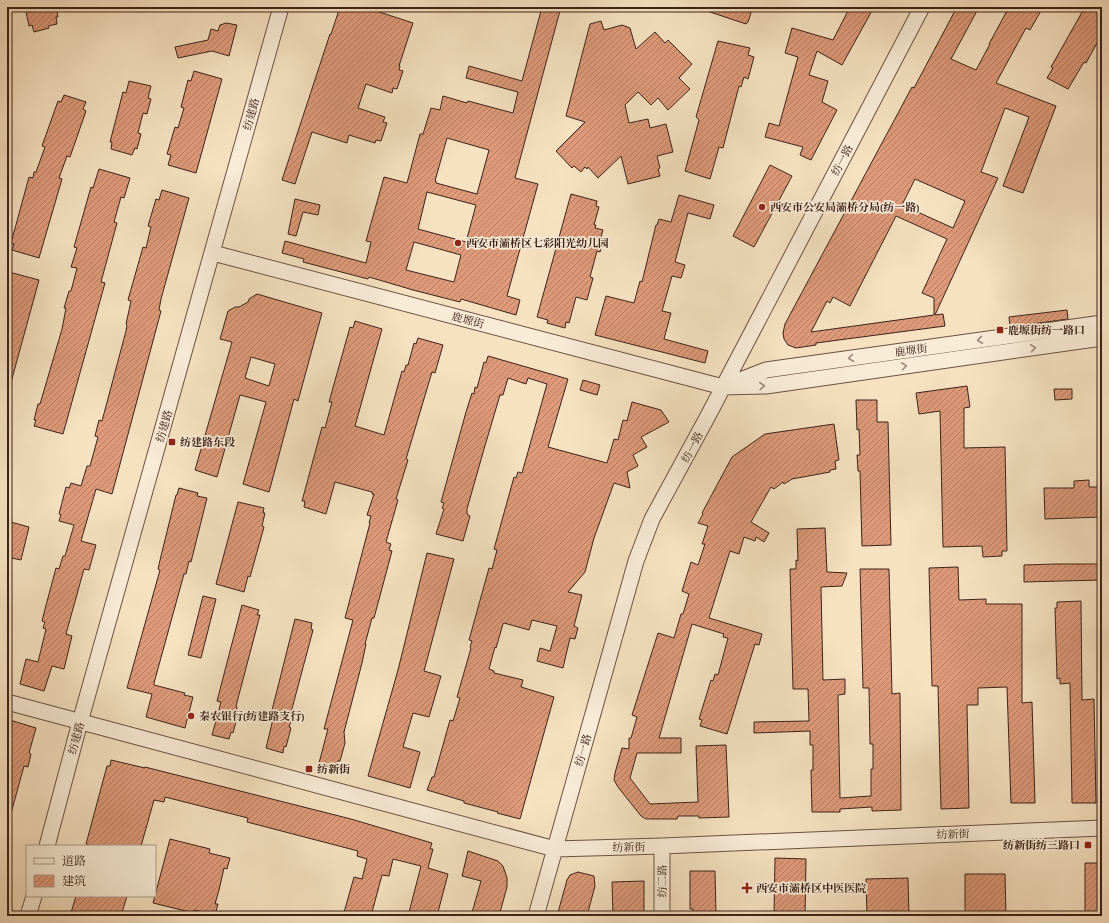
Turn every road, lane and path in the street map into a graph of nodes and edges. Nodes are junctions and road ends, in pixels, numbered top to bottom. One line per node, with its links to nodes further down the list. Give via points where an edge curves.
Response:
1 (281, 7): 3 (street, 纺建路)
2 (922, 7): 6 (street, 纺一路)
3 (213, 253): 6 (street, 鹿塬街); 8 (street, 纺建路)
4 (1102, 323): 6 (street, 鹿塬街, one-way to 6, via 766,370)
5 (1102, 338): 6 (street, 鹿塬街, one-way to 5, via 766,386)
6 (723, 387): 12 (street, 纺一路, via 652,519 644,539)
7 (7, 702): 8 (street, 纺新街)
8 (80, 722): 10 (street, 纺建路); 12 (street, 纺新街)
9 (1102, 828): 11 (street, 纺新街)
10 (47, 845)
11 (662, 846): 12 (street, 纺新街); 16 (street, 纺二路)
12 (555, 848): 15 (street, 纺一路)
13 (34, 897): 14 (street)
14 (28, 916)
15 (536, 916)
16 (662, 916)

